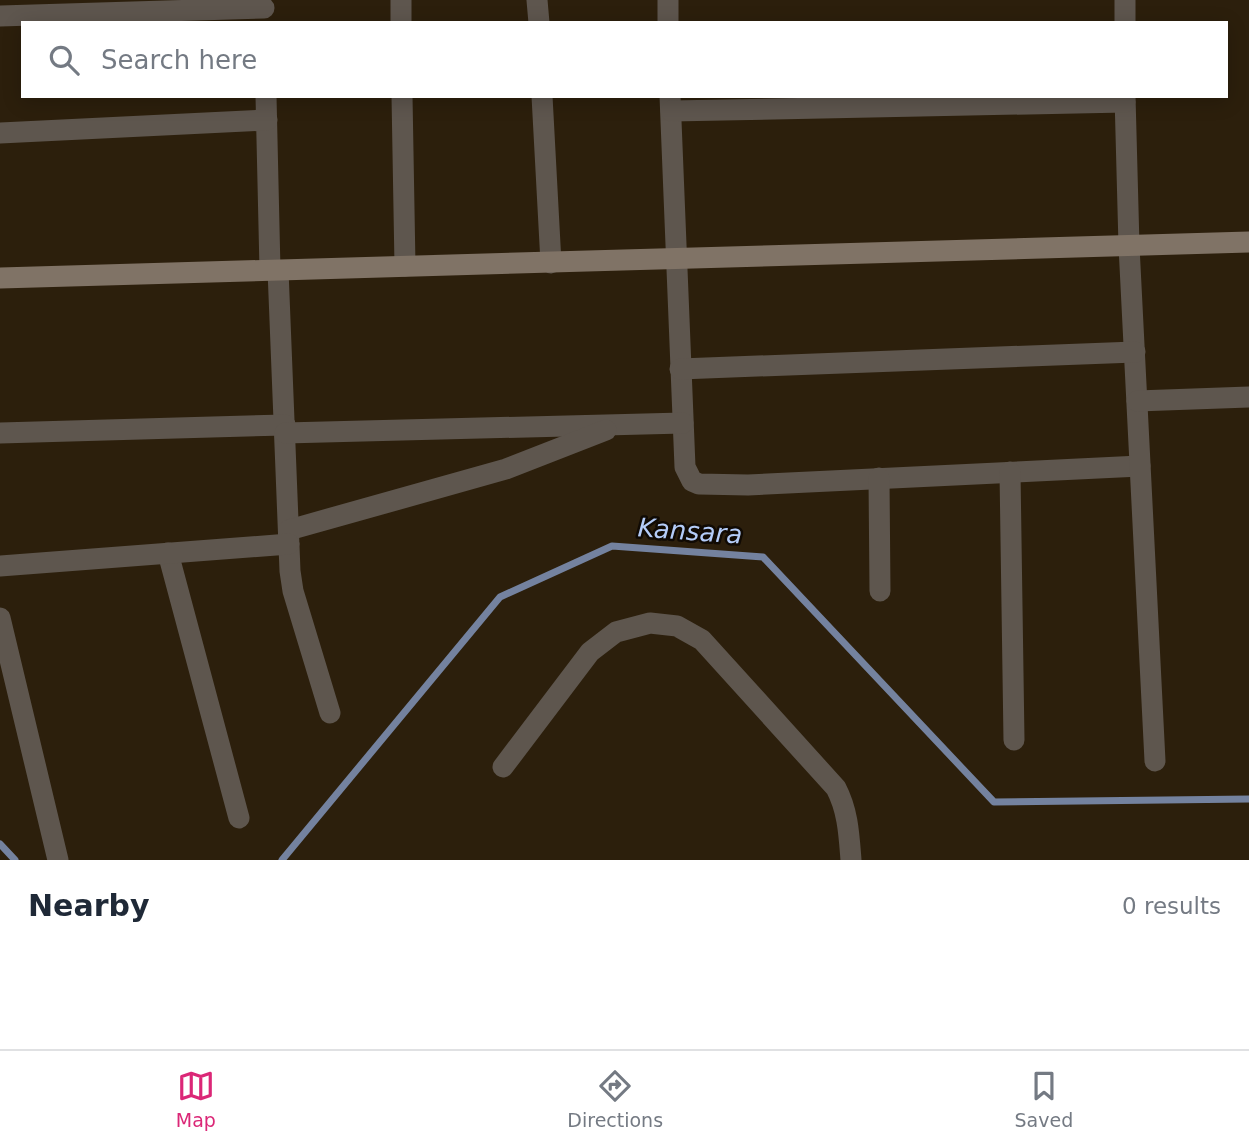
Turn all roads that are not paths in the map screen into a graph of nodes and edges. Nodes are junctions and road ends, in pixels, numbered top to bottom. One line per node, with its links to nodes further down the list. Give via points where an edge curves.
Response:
1 (401, 0): 7 (street)
2 (537, 0): 8 (street)
3 (668, 0): 9 (street)
4 (1125, 0): 10 (street)
5 (264, 10): 6 (street)
6 (0, 16)
7 (401, 21)
8 (539, 21)
9 (668, 21)
10 (1125, 21)
11 (266, 98): 16 (street)
12 (402, 98): 22 (street)
13 (542, 98): 21 (street)
14 (1125, 99): 15 (street); 19 (street)
15 (671, 103): 20 (street)
16 (267, 120): 17 (street); 23 (street)
17 (0, 134)
18 (1249, 242): 19 (street)
19 (1129, 246): 20 (street); 25 (street)
20 (675, 259): 21 (street); 26 (street)
21 (551, 262): 22 (street)
22 (405, 266): 23 (street)
23 (274, 270): 24 (street); 31 (street)
24 (0, 278)
25 (1135, 352): 26 (street); 28 (street)
26 (680, 369): 29 (street)
27 (1249, 397): 28 (street)
28 (1137, 401): 33 (street)
29 (683, 422): 30 (street); 35 (street, via 685,467 699,484)
30 (621, 424): 31 (street); 36 (street, via 506,469)
31 (285, 429): 32 (street); 36 (street)
32 (0, 433)
33 (1140, 466): 34 (street); 43 (street)
34 (1010, 472): 35 (street); 42 (street)
35 (879, 478): 39 (street)
36 (289, 537): 37 (street); 41 (street, via 293,591)
37 (168, 553): 38 (street); 45 (street)
38 (0, 566)
39 (880, 591)
40 (0, 618): 46 (street)
41 (330, 713)
42 (1014, 740)
43 (1155, 761)
44 (503, 767): 47 (street, via 590,652 616,632 650,623 677,625 702,640 836,788 844,802)
45 (239, 818)
46 (57, 858)
47 (851, 860)

